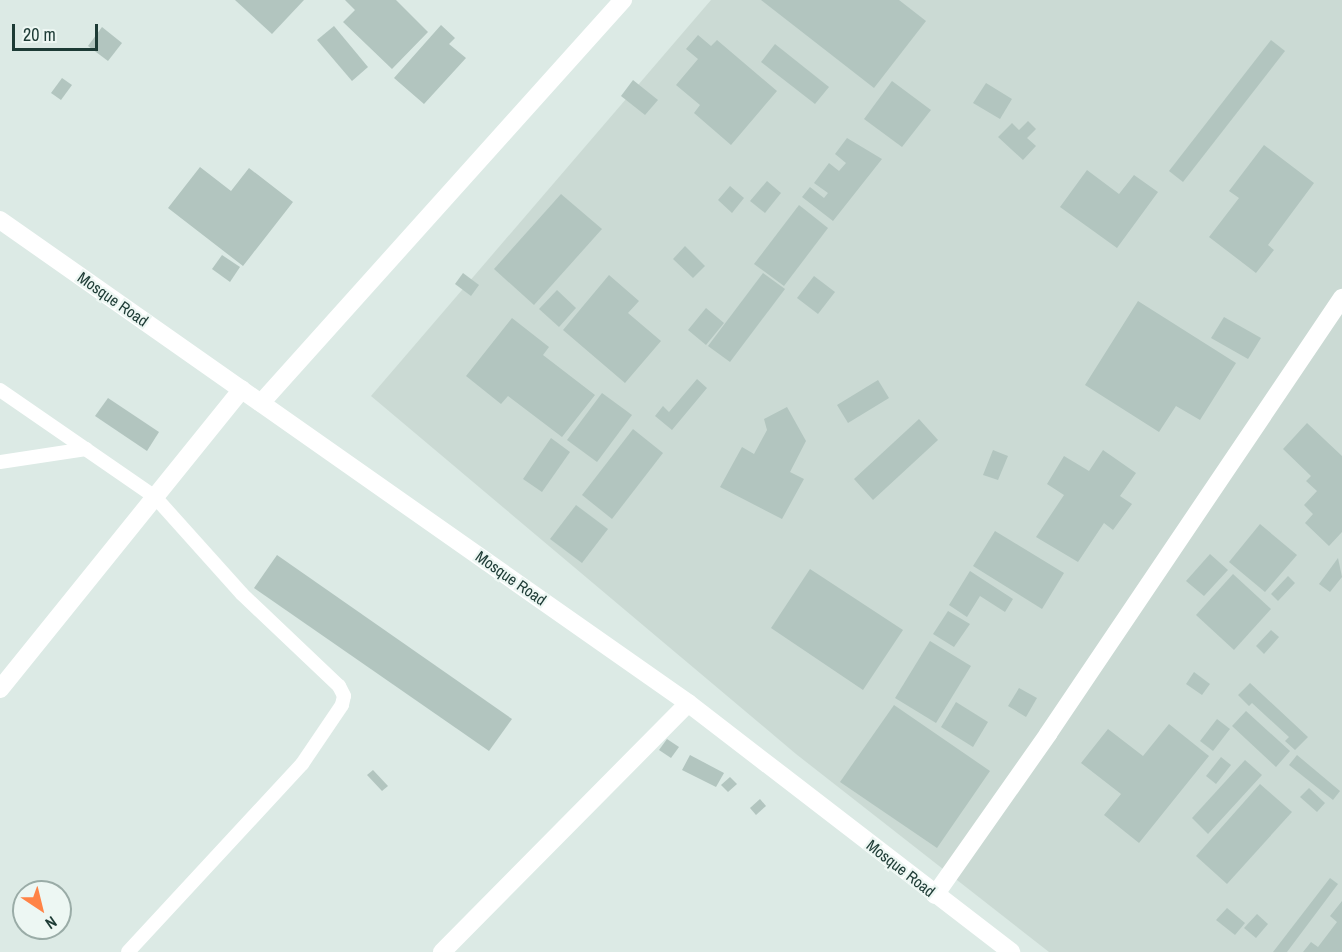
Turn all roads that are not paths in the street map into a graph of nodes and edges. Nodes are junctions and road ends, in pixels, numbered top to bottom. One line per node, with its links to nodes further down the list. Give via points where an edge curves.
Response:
1 (623, 0): 6 (street)
2 (0, 220): 4 (street, Mosque Road)
3 (1342, 298): 12 (street, via 1055,725)
4 (242, 389): 6 (street, Mosque Road); 9 (street)
5 (0, 390): 7 (lane)
6 (261, 403): 11 (street, Mosque Road)
7 (86, 449): 8 (lane); 9 (lane)
8 (0, 462)
9 (155, 497): 10 (street); 13 (lane, via 242,594 339,686 344,696 342,705 302,764)
10 (0, 689)
11 (687, 703): 12 (street, Mosque Road); 14 (street)
12 (935, 895): 15 (street, Mosque Road)
13 (128, 952)
14 (442, 952)
15 (1011, 952)

